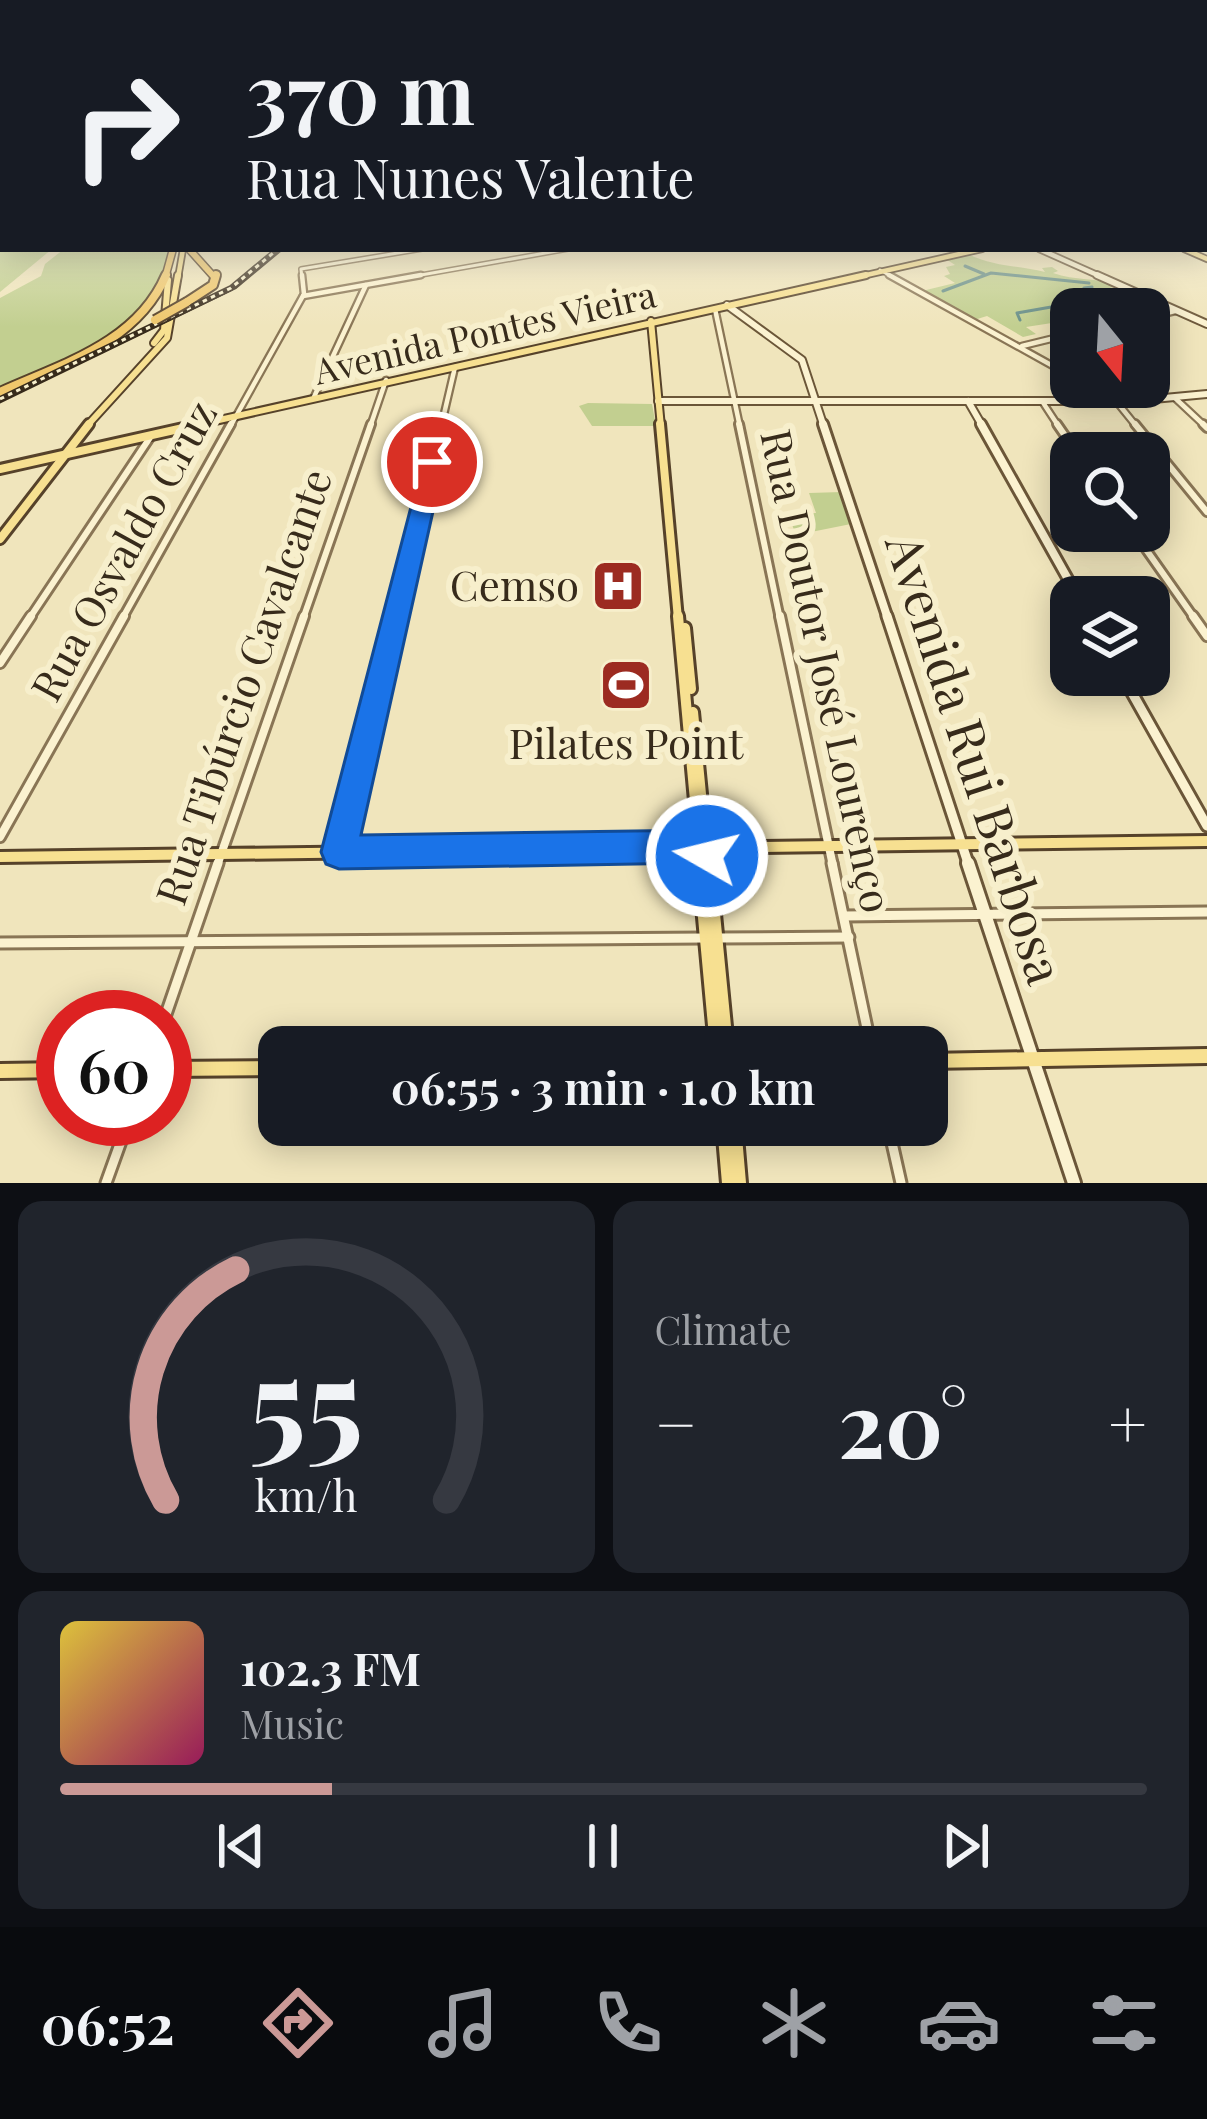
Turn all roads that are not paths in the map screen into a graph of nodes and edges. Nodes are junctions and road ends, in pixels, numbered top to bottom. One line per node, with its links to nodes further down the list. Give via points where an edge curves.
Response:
1 (172, 252): 8 (highway)
2 (185, 252): 8 (highway); 24 (main road, via 172,331); 26 (highway, bridge, via 216,274 213,285)
3 (403, 252): 12 (street, via 301,268)
4 (551, 252): 11 (street)
5 (960, 252): 9 (main road, Avenida Pontes Vieira)
6 (968, 252): 9 (main road, Avenida Pontes Vieira)
7 (1046, 252): 15 (main road)
8 (171, 260): 10 (highway)
9 (881, 271): 13 (main road, Avenida Pontes Vieira); 20 (street)
10 (168, 280): 24 (main road, via 164,330); 26 (highway, via 124,331)
11 (366, 285): 12 (street); 27 (street)
12 (303, 296): 38 (street, Rua Osvaldo Cruz)
13 (727, 305): 14 (main road, Avenida Pontes Vieira); 17 (main road, Avenida Pontes Vieira); 36 (main road, Avenida Rui Barbosa, via 802,360)
14 (715, 309): 17 (main road, Avenida Pontes Vieira); 35 (street, Rua Doutor José Lourenço)
15 (1176, 311): 16 (street); 18 (main road)
16 (1170, 312)
17 (653, 322): 22 (main road, Avenida Pontes Vieira); 23 (main road, Avenida Pontes Vieira); 34 (main road)
18 (1207, 324)
19 (1050, 339): 20 (street)
20 (1019, 347): 21 (street)
21 (1050, 364)
22 (454, 367): 23 (main road, Avenida Pontes Vieira); 57 (street)
23 (386, 381): 27 (main road, Avenida Pontes Vieira); 58 (street, Rua Tibúrcio Cavalcante)
24 (111, 392): 42 (main road)
25 (1205, 393): 28 (main road); 30 (main road)
26 (0, 394)
27 (314, 397): 38 (main road, Avenida Pontes Vieira)
28 (1170, 397)
29 (1170, 398): 30 (main road)
30 (1175, 398): 39 (street)
31 (968, 400): 32 (main road); 36 (main road); 47 (main road)
32 (1041, 400): 33 (main road); 40 (street)
33 (1050, 400)
34 (661, 401): 35 (main road); 56 (main road)
35 (736, 402): 36 (main road); 55 (street, Rua Doutor José Lourenço)
36 (815, 402): 54 (main road, Avenida Rui Barbosa)
37 (1121, 408): 44 (street)
38 (236, 415): 41 (main road, Avenida Pontes Vieira); 52 (street, Rua Osvaldo Cruz)
39 (1207, 428)
40 (1063, 432)
41 (153, 433): 42 (main road, Avenida Pontes Vieira); 49 (street)
42 (64, 453): 43 (main road, Avenida Pontes Vieira); 45 (main road)
43 (0, 467)
44 (1207, 512)
45 (0, 536)
46 (1148, 552): 48 (street)
47 (1066, 576)
48 (1207, 637)
49 (0, 662)
50 (1134, 696): 51 (main road)
51 (1207, 826)
52 (0, 837)
53 (1207, 841): 54 (main road)
54 (961, 843): 55 (main road); 61 (main road, Avenida Rui Barbosa)
55 (830, 845): 56 (main road); 62 (street, Rua Doutor José Lourenço)
56 (702, 847): 57 (main road); 64 (main road)
57 (339, 852): 58 (main road)
58 (222, 853): 59 (main road); 65 (street, Rua Tibúrcio Cavalcante)
59 (0, 857)
60 (1207, 912): 61 (street)
61 (985, 914): 62 (street); 72 (main road, Avenida Rui Barbosa)
62 (844, 916): 63 (street, Rua Doutor José Lourenço)
63 (849, 937): 64 (street); 70 (street, Rua Doutor José Lourenço)
64 (711, 938): 65 (street); 68 (main road); 69 (main road)
65 (190, 940): 66 (street); 67 (street, Rua Tibúrcio Cavalcante)
66 (0, 943)
67 (174, 990)
68 (715, 1026)
69 (723, 1026)
70 (867, 1026)
71 (1207, 1056): 72 (main road)
72 (1032, 1059): 73 (main road); 86 (main road, Avenida Rui Barbosa)
73 (948, 1061)
74 (258, 1068): 75 (main road)
75 (192, 1069)
76 (36, 1070): 77 (main road)
77 (0, 1071)
78 (119, 1146): 82 (street)
79 (726, 1146): 83 (main road)
80 (736, 1146): 84 (main road)
81 (893, 1146): 85 (street)
82 (106, 1183)
83 (729, 1183)
84 (739, 1183)
85 (901, 1183)
86 (1074, 1183)

